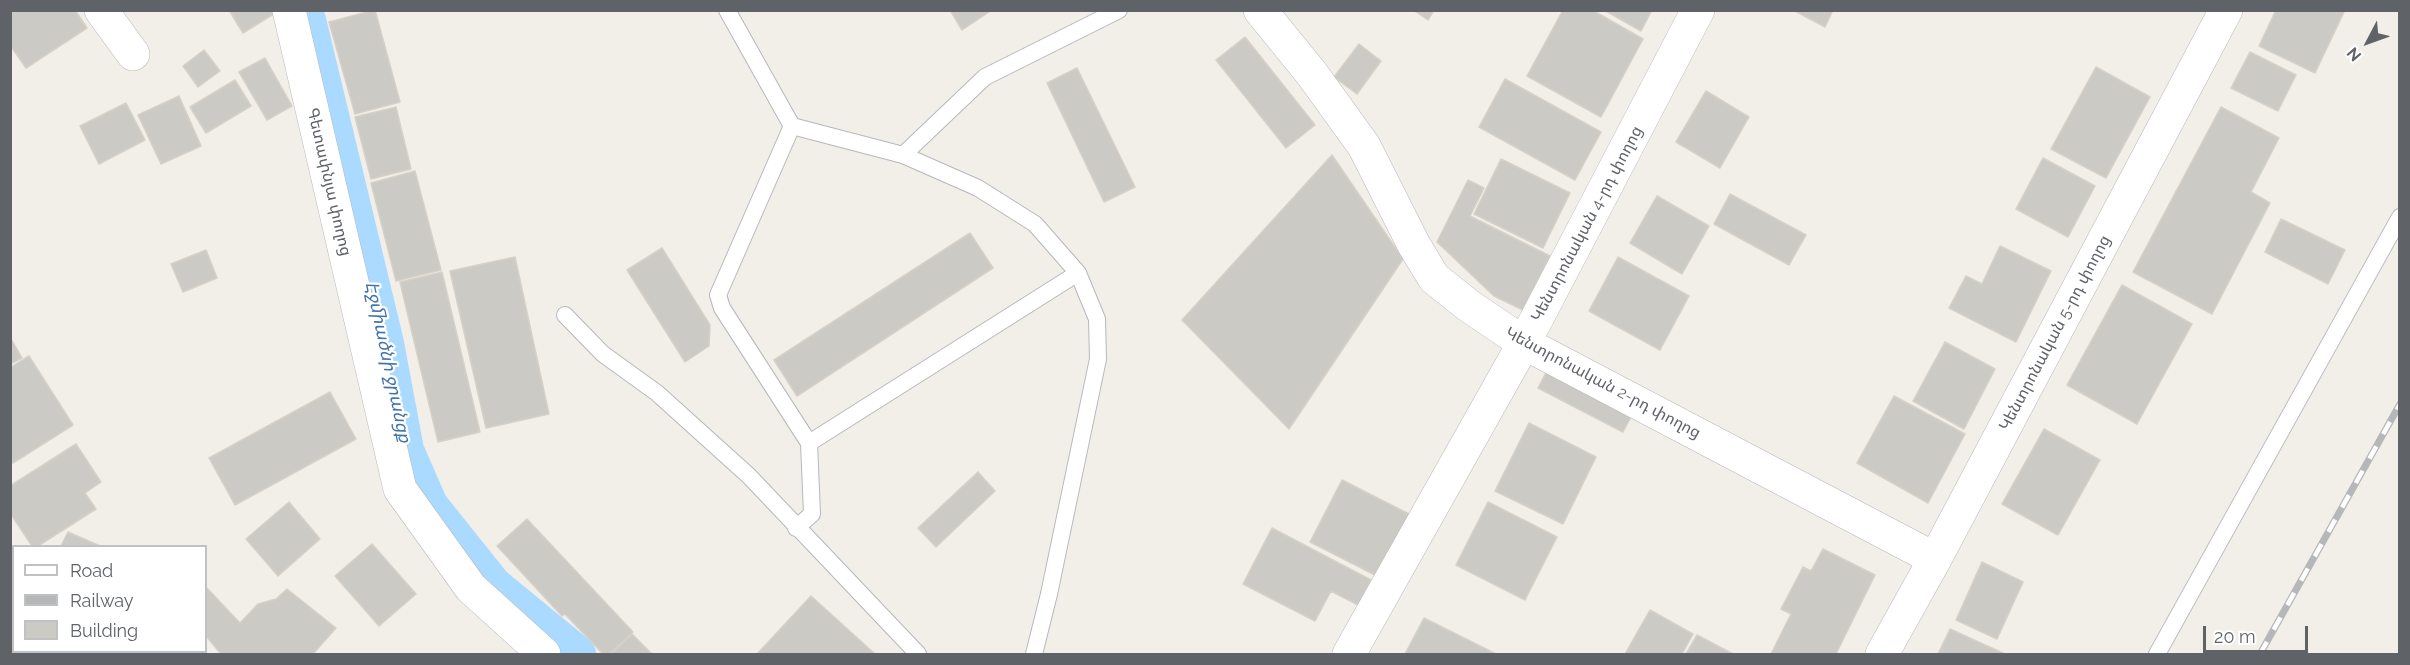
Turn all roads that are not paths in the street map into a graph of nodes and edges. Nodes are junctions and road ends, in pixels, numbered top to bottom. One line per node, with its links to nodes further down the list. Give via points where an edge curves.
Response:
1 (101, 10): 8 (street)
2 (289, 10): 18 (street, Գետափնյա փողոց, via 400,489 471,588)
3 (727, 10): 9 (lane)
4 (1119, 10): 10 (lane, via 985,77)
5 (1260, 10): 14 (street, Կենտրոնական 2-րդ փողոց, via 1364,146 1434,278)
6 (1698, 10): 14 (street, Կենտրոնական 4-րդ փողոց)
7 (2226, 10): 17 (street, Կենտրոնական 5-րդ փողոց)
8 (133, 54)
9 (792, 126): 10 (lane); 15 (lane, via 718,296)
10 (903, 155): 12 (lane, via 978,188 1035,224)
11 (2400, 217): 23 (lane)
12 (1078, 273): 15 (lane); 20 (lane, via 1097,319 1098,359)
13 (564, 315): 16 (lane, via 603,354 657,393 749,476)
14 (1524, 343): 17 (street, Կենտրոնական 2-րդ փողոց); 21 (street, Կենտրոնական 4-րդ փողոց)
15 (809, 443): 16 (lane, via 812,514)
16 (796, 528): 19 (lane)
17 (1935, 559): 22 (street, Կենտրոնական 5-րդ փողոց)
18 (544, 654)
19 (918, 654)
20 (1034, 654)
21 (1348, 654)
22 (1882, 654)
23 (2157, 654)

